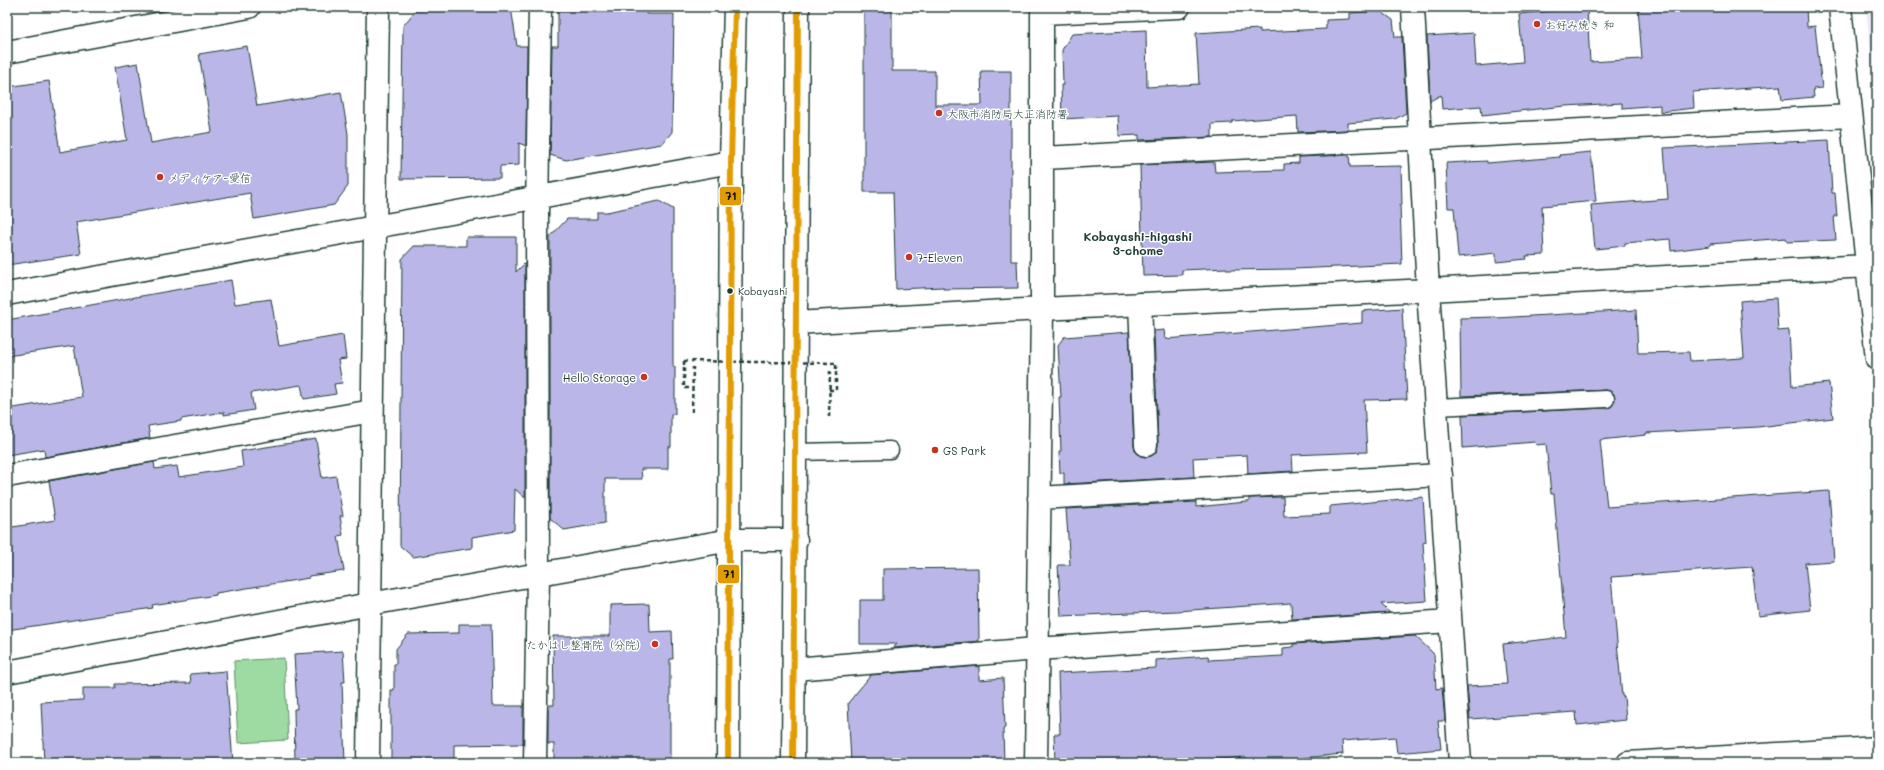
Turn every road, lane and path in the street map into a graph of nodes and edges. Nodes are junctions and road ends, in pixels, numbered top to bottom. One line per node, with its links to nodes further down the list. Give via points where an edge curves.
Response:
1 (249, 7): 10 (street)
2 (378, 7): 16 (street)
3 (540, 7): 15 (street)
4 (735, 7): 14 (street)
5 (798, 7): 22 (street)
6 (1179, 7): 9 (street)
7 (1413, 7): 12 (street)
8 (1840, 7): 11 (street)
9 (1042, 10): 13 (street)
10 (7, 52)
11 (1851, 116): 12 (street); 17 (street)
12 (1420, 139): 13 (street); 18 (street)
13 (1043, 158): 21 (street)
14 (731, 162): 15 (street); 39 (street)
15 (537, 199): 16 (street); 41 (street)
16 (375, 228): 19 (street); 30 (street)
17 (1867, 266): 18 (street); 23 (street)
18 (1428, 290): 20 (street); 29 (street)
19 (7, 294)
20 (1140, 304): 21 (street); 33 (street)
21 (1042, 308): 22 (street); 38 (street)
22 (795, 323): 35 (street)
23 (1877, 360)
24 (693, 367): 26 (path)
25 (830, 370): 27 (path)
26 (693, 388): 27 (path, bridge, via 684,388 684,361 836,362 836,390); 31 (path)
27 (829, 390): 32 (path)
28 (1606, 399): 29 (lane)
29 (1436, 407): 36 (street)
30 (372, 411): 37 (street); 42 (street)
31 (692, 412)
32 (829, 417)
33 (1146, 445)
34 (890, 450): 35 (lane)
35 (795, 452): 40 (street)
36 (1441, 475): 38 (street); 43 (street)
37 (7, 476)
38 (1039, 498): 44 (street)
39 (731, 540): 40 (street); 41 (street); 50 (street)
40 (796, 540): 45 (street)
41 (538, 574): 42 (street); 49 (street)
42 (370, 604): 46 (street); 48 (street)
43 (1450, 621): 44 (street); 53 (street)
44 (1037, 649): 45 (street); 52 (street)
45 (794, 669): 51 (street)
46 (7, 672)
47 (1877, 748): 54 (street)
48 (368, 763)
49 (535, 763)
50 (728, 763)
51 (793, 763)
52 (1036, 763)
53 (1460, 763)
54 (1628, 763)

